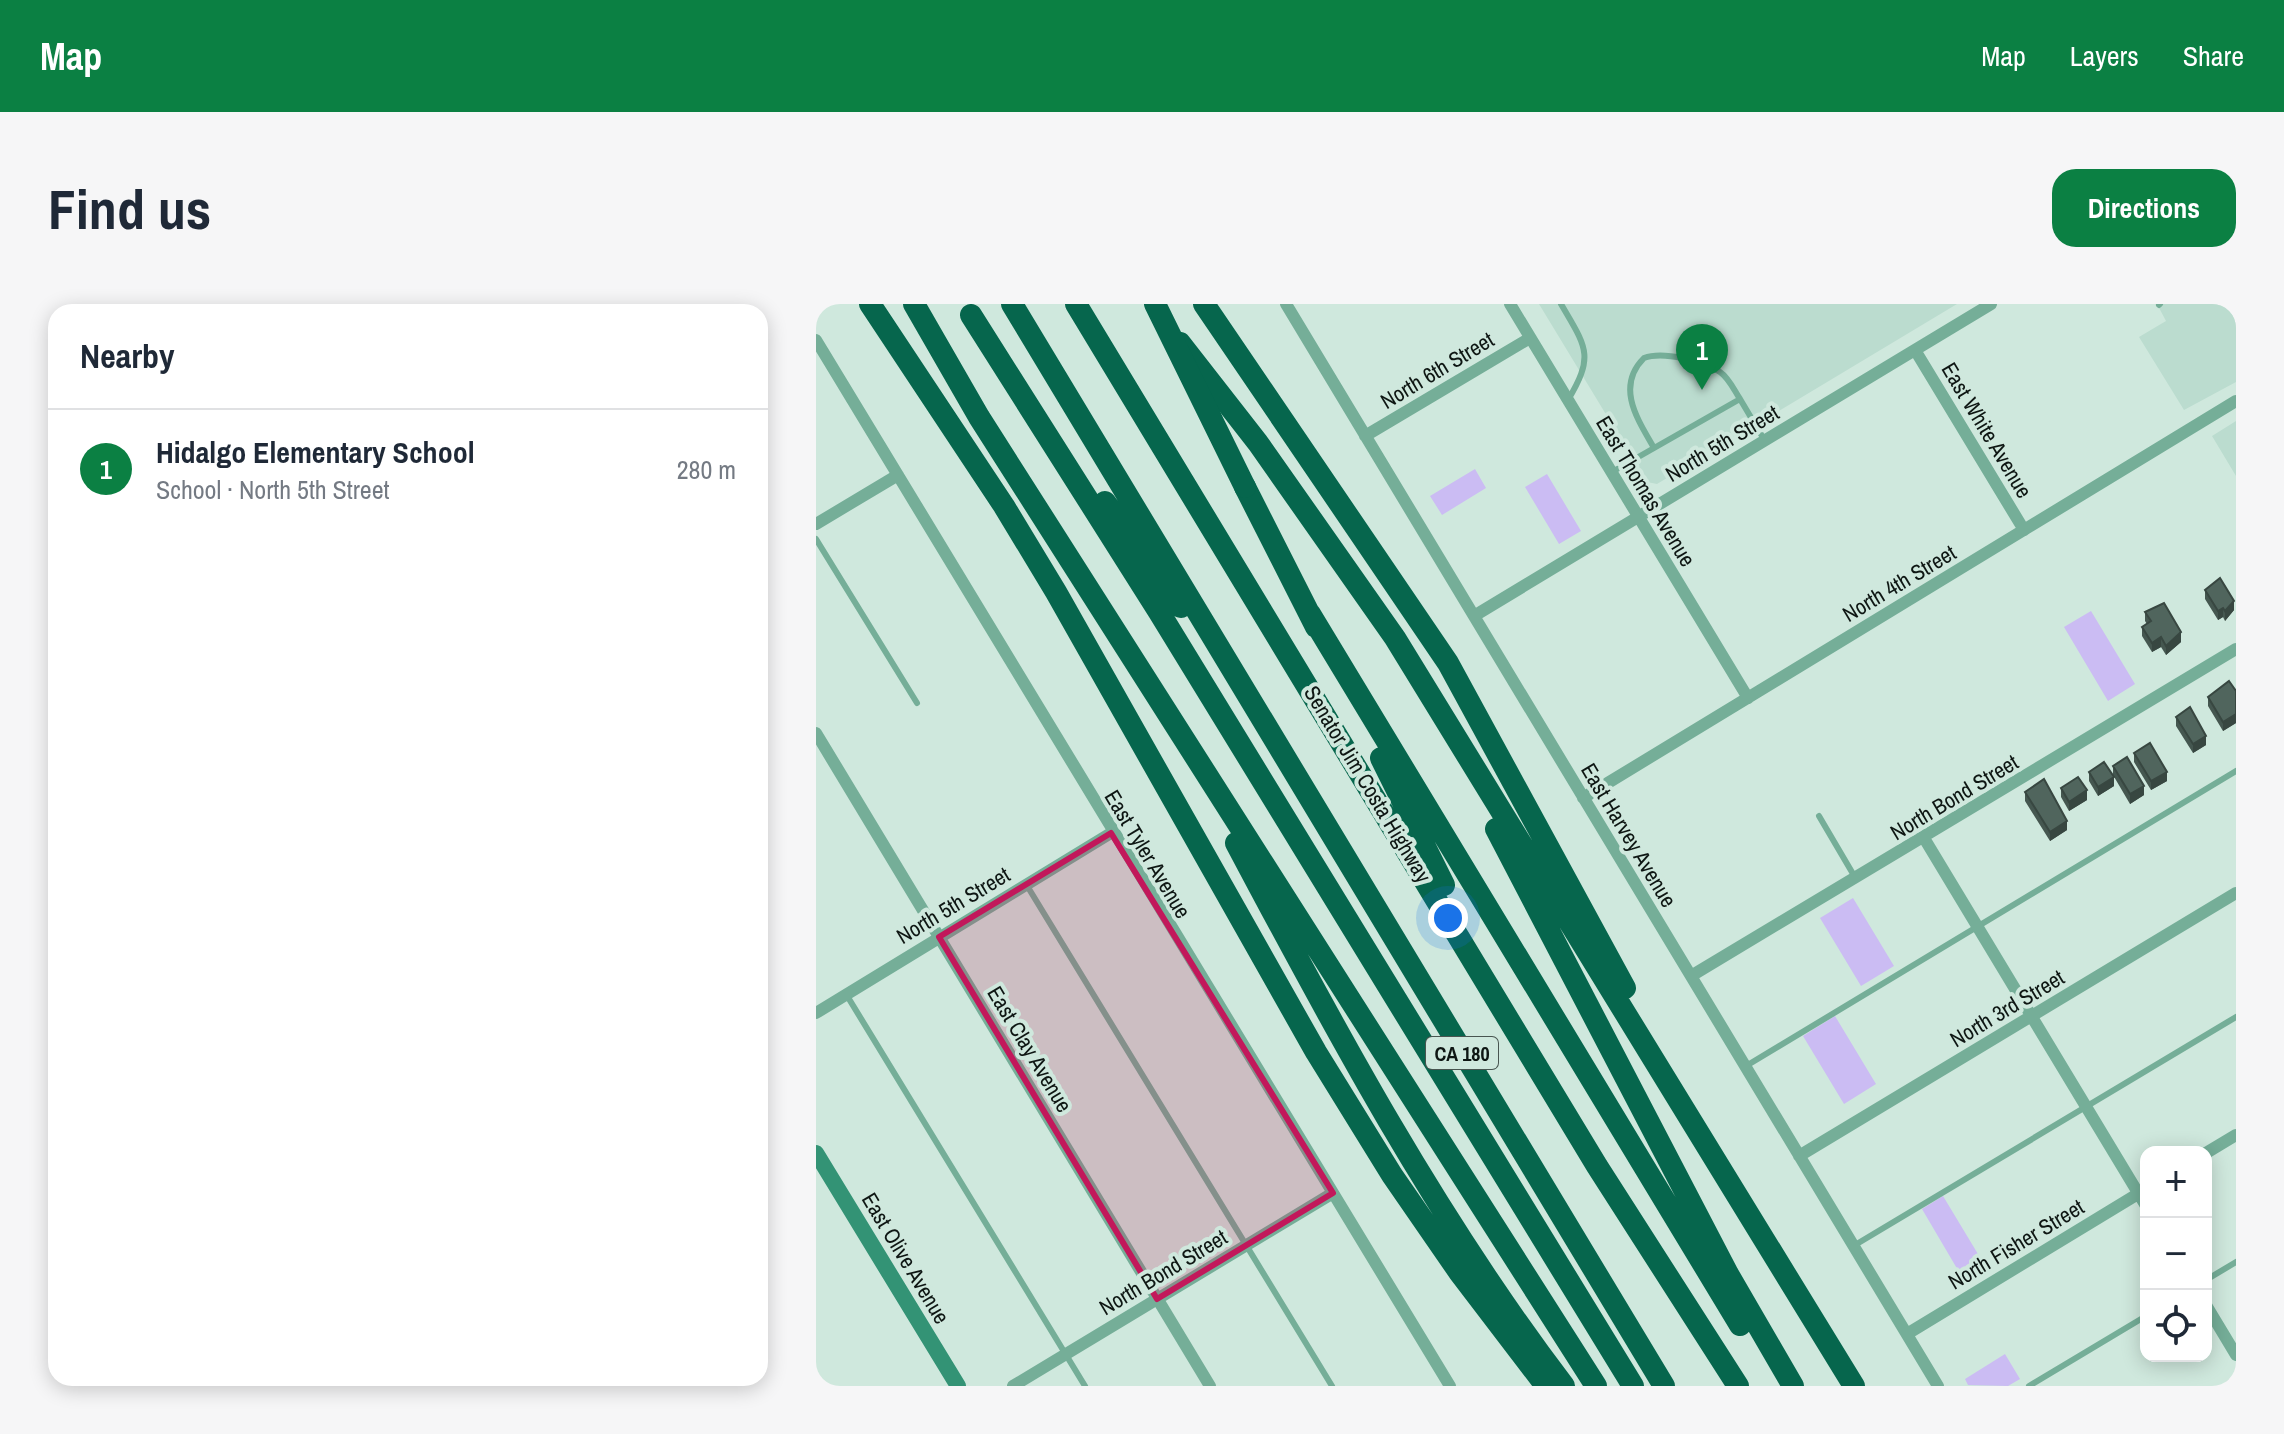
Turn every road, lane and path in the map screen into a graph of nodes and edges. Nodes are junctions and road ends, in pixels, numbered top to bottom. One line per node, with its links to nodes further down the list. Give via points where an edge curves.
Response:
1 (870, 304): 79 (highway, via 1056,592 1316,1052 1392,1175)
2 (914, 304): 34 (highway)
3 (1012, 304): 33 (highway, CA 180)
4 (1076, 304): 51 (highway, Senator Jim Costa Highway / CA 180)
5 (1153, 304): 27 (highway); 28 (highway, bridge)
6 (1204, 304): 58 (highway, via 1448,663)
7 (1286, 304): 18 (street, East Harvey Avenue)
8 (1510, 304): 12 (street, East Thomas Avenue)
9 (1561, 304): 16 (lane, via 1587,353 1582,377)
10 (1991, 304): 14 (street, North 5th Street)
11 (967, 310): 33 (highway); 82 (highway, via 1159,612)
12 (1530, 338): 16 (street, East Thomas Avenue); 18 (street, North 6th Street)
13 (816, 340): 22 (street, East Tyler Avenue)
14 (1915, 350): 19 (street, North 5th Street); 25 (street, East White Avenue)
15 (1740, 399): 19 (lane); 20 (lane); 20 (lane, via 1715,369 1661,355 1644,358 1633,373 1629,400)
16 (1568, 400): 21 (street, East Thomas Avenue)
17 (2236, 401): 25 (street, North 4th Street)
18 (1365, 436): 29 (street, East Harvey Avenue)
19 (1765, 441): 23 (street, North 5th Street)
20 (1654, 448): 21 (lane)
21 (1612, 472): 23 (street, East Thomas Avenue)
22 (898, 475): 24 (street); 39 (street, East Tyler Avenue)
23 (1639, 517): 29 (street, North 5th Street); 31 (street, East Thomas Avenue)
24 (816, 524)
25 (2024, 530): 31 (street, North 4th Street)
26 (816, 539): 32 (lane)
27 (1327, 542): 58 (highway, via 1395,638); 86 (highway, via 1466,773 1717,1253)
28 (1310, 614): 51 (highway); 85 (highway)
29 (1474, 616): 37 (street, East Harvey Avenue)
30 (2236, 649): 40 (street, North Bond Street)
31 (1748, 698): 37 (street, North 4th Street)
32 (917, 703)
33 (1261, 719): 83 (highway, CA 180)
34 (1174, 726): 80 (highway, via 1440,1208); 81 (highway)
35 (816, 733): 45 (street, East Clay Avenue)
36 (2236, 771): 44 (lane)
37 (1583, 798): 46 (street, East Harvey Avenue)
38 (1819, 816): 41 (lane)
39 (1111, 833): 42 (street, North 5th Street); 61 (street, East Tyler Avenue)
40 (1924, 838): 41 (street, North Bond Street); 44 (street)
41 (1856, 879): 46 (street, North Bond Street)
42 (1026, 884): 45 (street, North 5th Street); 62 (lane)
43 (2236, 893): 49 (street, North 3rd Street)
44 (1977, 926): 49 (street); 52 (lane)
45 (939, 937): 47 (street, North 5th Street); 66 (street, East Clay Avenue)
46 (1691, 976): 52 (street, East Harvey Avenue)
47 (846, 994): 48 (street, North 5th Street); 70 (lane)
48 (816, 1013)
49 (2032, 1016): 53 (street); 57 (street, North 3rd Street)
50 (2236, 1017): 53 (lane)
51 (1520, 1037): 84 (highway, Senator Jim Costa Highway / CA 180)
52 (1745, 1066): 57 (street, East Harvey Avenue)
53 (2086, 1106): 59 (street); 63 (lane)
54 (2236, 1135): 55 (street)
55 (2212, 1149)
56 (816, 1153): 73 (main road, East Olive Avenue)
57 (1799, 1156): 63 (street, East Harvey Avenue)
58 (1724, 1172): 87 (highway)
59 (2140, 1188)
60 (2140, 1192): 69 (street, North Fisher Street)
61 (1333, 1193): 62 (street, North Bond Street); 78 (street, East Tyler Avenue)
62 (1247, 1245): 66 (street, North Bond Street); 77 (lane)
63 (1854, 1246): 69 (street, East Harvey Avenue)
64 (2236, 1262): 65 (lane)
65 (2212, 1276)
66 (1157, 1299): 70 (street, North Bond Street); 76 (street, East Clay Avenue)
67 (2212, 1315): 71 (street)
68 (2140, 1320): 89 (lane)
69 (1907, 1334): 88 (street, East Harvey Avenue)
70 (1066, 1354): 74 (street, North Bond Street); 75 (lane)
71 (2236, 1355)
72 (2236, 1382): 90 (street)
73 (958, 1386)
74 (1013, 1386)
75 (1085, 1386)
76 (1210, 1386)
77 (1332, 1386)
78 (1450, 1386)
79 (1546, 1386)
80 (1564, 1386)
81 (1596, 1386)
82 (1633, 1386)
83 (1664, 1386)
84 (1738, 1386)
85 (1779, 1386)
86 (1793, 1386)
87 (1854, 1386)
88 (1938, 1386)
89 (2029, 1386)
90 (2230, 1386)

